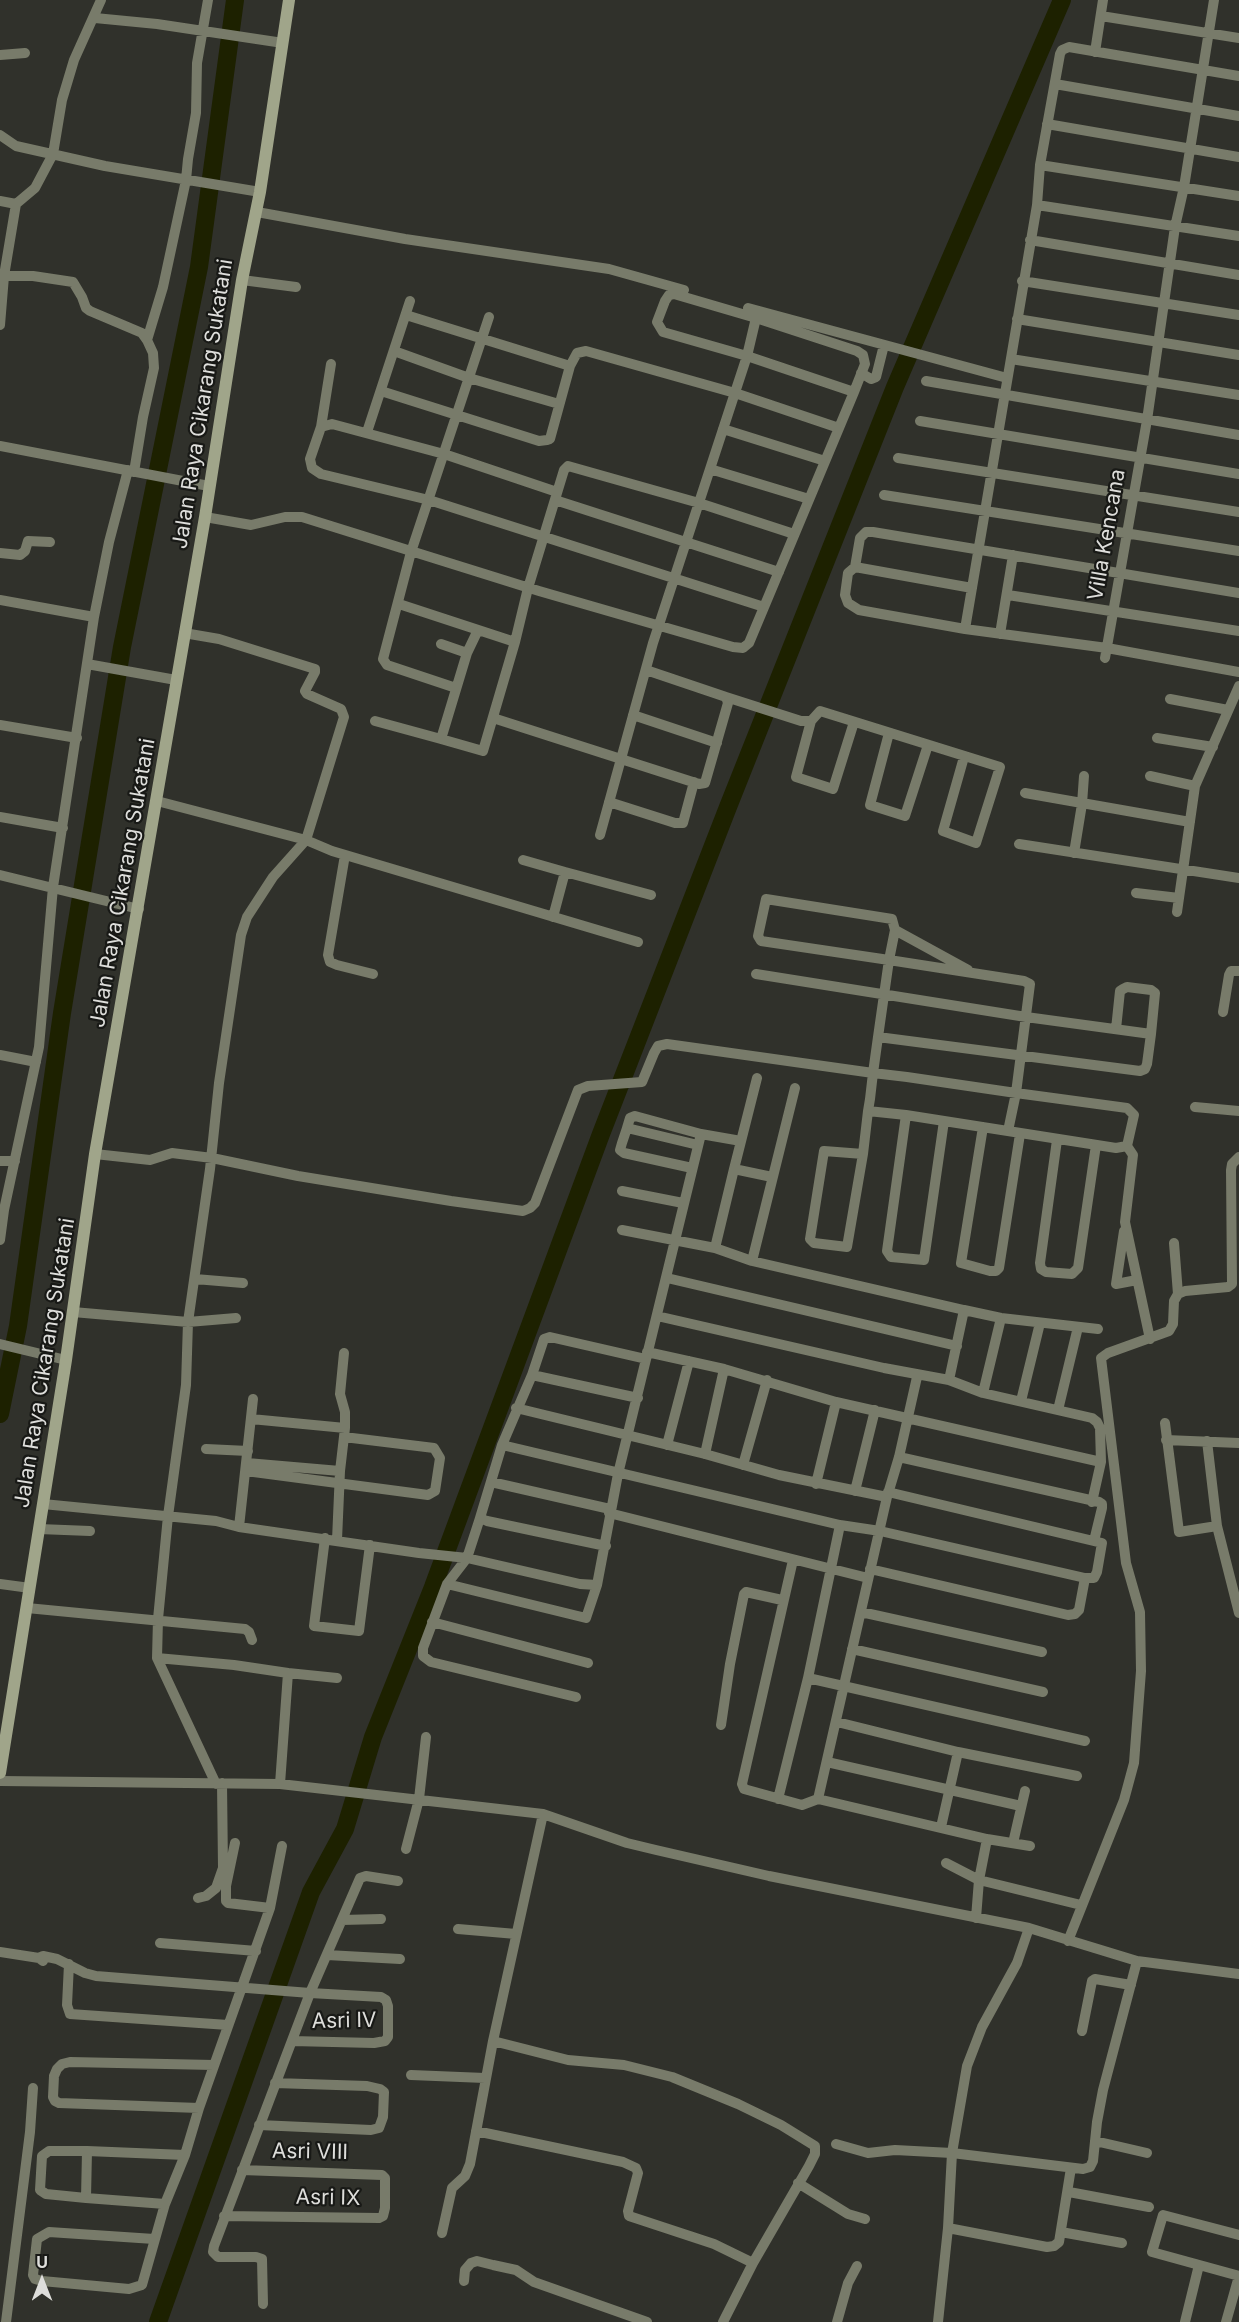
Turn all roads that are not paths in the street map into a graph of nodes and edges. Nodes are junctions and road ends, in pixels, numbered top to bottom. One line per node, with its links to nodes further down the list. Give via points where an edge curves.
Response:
1 (101, 0): 7 (street)
2 (208, 0): 8 (street)
3 (289, 0): 11 (main road, Jalan Raya Cikarang Sukatani)
4 (1103, 0): 6 (street)
5 (1214, 0): 9 (street, Villa Kencana)
6 (1101, 16): 9 (street); 12 (street)
7 (95, 18): 8 (street); 23 (street, via 74,60)
8 (202, 31): 11 (street); 26 (street)
9 (1208, 33): 10 (street); 15 (street, Villa Kencana)
10 (1239, 38)
11 (284, 42): 28 (main road, Jalan Raya Cikarang Sukatani)
12 (1095, 52): 15 (street); 17 (street, via 1069,47 1062,50)
13 (25, 53): 14 (street)
14 (0, 55)
15 (1202, 70): 16 (street); 18 (street, Villa Kencana)
16 (1239, 76)
17 (1055, 84): 18 (street); 20 (street)
18 (1196, 109): 19 (street); 22 (street, Villa Kencana)
19 (1239, 116)
20 (1047, 124): 22 (street); 25 (street)
21 (0, 135): 23 (street, via 16,146)
22 (1190, 148): 24 (street); 27 (street, Villa Kencana)
23 (53, 154): 26 (street); 31 (street, via 35,188)
24 (1239, 157)
25 (1040, 165): 27 (street); 32 (street)
26 (188, 180): 28 (street); 51 (street)
27 (1184, 187): 29 (street); 34 (street, Villa Kencana)
28 (260, 192): 33 (main road, Jalan Raya Cikarang Sukatani)
29 (1239, 196)
30 (0, 201): 31 (street)
31 (16, 204): 39 (street)
32 (1037, 206): 34 (street); 36 (street)
33 (257, 212): 40 (main road, Jalan Raya Cikarang Sukatani); 54 (street, via 609,269)
34 (1175, 227): 35 (street); 37 (street, Villa Kencana)
35 (1239, 236)
36 (1030, 240): 37 (street); 41 (street)
37 (1170, 263): 38 (street); 44 (street, Villa Kencana)
38 (1239, 275)
39 (4, 276): 50 (street); 51 (street, via 73,282 86,308 142,333)
40 (242, 280): 42 (street); 90 (main road, Jalan Raya Cikarang Sukatani)
41 (1022, 280): 44 (street); 49 (street)
42 (296, 287)
43 (410, 301): 45 (street)
44 (1164, 303): 46 (street); 53 (street, Villa Kencana)
45 (406, 315): 52 (street); 55 (street)
46 (1239, 315)
47 (489, 317): 52 (street)
48 (756, 318): 57 (street); 57 (street, via 675,294 664,301 657,322 663,332); 61 (street, via 857,351 865,364)
49 (1017, 319): 53 (street); 58 (street)
50 (0, 325)
51 (147, 340): 87 (street, via 154,368)
52 (482, 340): 60 (street); 62 (street)
53 (1158, 342): 56 (street); 65 (street, Villa Kencana)
54 (886, 346): 61 (street, via 876,377 871,379); 63 (street)
55 (394, 351): 62 (street); 66 (street)
56 (1239, 355)
57 (747, 356): 67 (street); 68 (street)
58 (1011, 359): 63 (street); 65 (street)
59 (332, 364): 75 (street)
60 (570, 366): 68 (street, via 577,353 586,351); 71 (street)
61 (861, 373): 67 (street)
62 (469, 378): 71 (street); 72 (street)
63 (1008, 378): 69 (street)
64 (926, 381): 69 (street)
65 (1152, 381): 70 (street); 73 (street, Villa Kencana)
66 (381, 391): 72 (street); 78 (street)
67 (854, 392): 76 (street)
68 (735, 393): 76 (street); 77 (street)
69 (1005, 395): 73 (street); 79 (street)
70 (1239, 395)
71 (560, 404): 72 (street, via 550,439 539,441)
72 (457, 415): 82 (street)
73 (1147, 420): 80 (street); 84 (street, Villa Kencana)
74 (920, 421): 79 (street)
75 (321, 427): 78 (street, via 332,424); 95 (street, via 310,459 312,468 321,474)
76 (838, 428): 85 (street)
77 (723, 429): 85 (street); 86 (street)
78 (367, 432): 82 (street)
79 (998, 432): 84 (street); 88 (street)
80 (1239, 435)
81 (0, 446): 87 (street)
82 (444, 454): 93 (street); 95 (street)
83 (898, 458): 88 (street)
84 (1140, 459): 89 (street); 92 (street, Villa Kencana)
85 (825, 461): 94 (street)
86 (710, 469): 94 (street); 96 (street)
87 (134, 472): 90 (street); 122 (street, via 110,542)
88 (992, 473): 92 (street); 97 (street)
89 (1239, 474)
90 (209, 486): 99 (main road, Jalan Raya Cikarang Sukatani)
91 (884, 495): 97 (street)
92 (1134, 495): 98 (street); 101 (street, Villa Kencana)
93 (556, 496): 96 (street, via 568,466); 102 (street); 104 (street)
94 (809, 499): 100 (street)
95 (429, 500): 102 (street); 107 (street)
96 (699, 503): 100 (street); 104 (street)
97 (985, 512): 101 (street); 105 (street)
98 (1239, 512)
99 (205, 517): 107 (street, via 251,525 285,517 302,518); 127 (main road, Jalan Raya Cikarang Sukatani)
100 (794, 534): 111 (street)
101 (1127, 534): 106 (street); 112 (street, Villa Kencana)
102 (544, 536): 113 (street); 114 (street)
103 (50, 542): 108 (street, via 28,540 20,555)
104 (686, 543): 111 (street); 113 (street)
105 (979, 549): 109 (street); 110 (street, via 867,532 860,538); 115 (street)
106 (1239, 551)
107 (411, 552): 114 (street); 119 (street)
108 (0, 553)
109 (1013, 555): 112 (street); 117 (street)
110 (855, 567): 115 (street); 124 (street, via 848,573 845,595 853,607)
111 (778, 572): 120 (street)
112 (1120, 574): 116 (street); 121 (street, Villa Kencana)
113 (674, 580): 120 (street); 123 (street)
114 (528, 588): 123 (street); 129 (street)
115 (972, 588): 124 (street)
116 (1239, 593)
117 (1008, 595): 121 (street); 128 (street)
118 (0, 600): 122 (street)
119 (399, 604): 125 (street); 138 (street, via 384,662)
120 (764, 607): 123 (street, via 749,643 743,648)
121 (1114, 610): 126 (street); 132 (street, Villa Kencana)
122 (94, 617): 133 (street)
123 (659, 626): 134 (street)
124 (965, 629): 128 (street)
125 (478, 630): 129 (street); 131 (street)
126 (1239, 632)
127 (184, 633): 136 (main road, Jalan Raya Cikarang Sukatani); 169 (street, via 219,639 315,669 305,691 344,714)
128 (1000, 634): 132 (street)
129 (516, 642): 143 (street)
130 (441, 644): 131 (street)
131 (467, 653): 138 (street)
132 (1106, 653): 135 (street)
133 (91, 665): 136 (street); 149 (street)
134 (646, 670): 139 (street); 142 (street)
135 (1239, 672)
136 (176, 680): 162 (main road, Jalan Raya Cikarang Sukatani)
137 (1239, 686): 141 (street)
138 (456, 688): 151 (street)
139 (726, 697): 145 (street); 152 (street, via 728,703)
140 (1170, 699): 141 (street)
141 (1228, 710): 154 (street)
142 (633, 715): 152 (street); 156 (street)
143 (494, 718): 151 (street, via 483,751); 156 (street)
144 (375, 721): 151 (street)
145 (811, 721): 146 (street, via 820,711); 146 (street, via 796,777 833,789)
146 (854, 722): 148 (street)
147 (0, 725): 149 (street)
148 (889, 733): 153 (street); 153 (street, via 870,805 905,816)
149 (77, 738): 167 (street)
150 (1157, 738): 154 (street)
151 (441, 739)
152 (717, 743): 159 (street, via 705,783)
153 (928, 745): 155 (street)
154 (1213, 747): 160 (street)
155 (964, 756): 155 (street, via 1000,767 976,843 943,831)
156 (621, 759): 159 (street); 163 (street)
157 (1084, 776): 164 (street)
158 (1150, 776): 160 (street)
159 (694, 782): 163 (street, via 683,823 675,824)
160 (1195, 786): 166 (street)
161 (1025, 793): 164 (street)
162 (157, 801): 169 (street); 182 (main road, Jalan Raya Cikarang Sukatani)
163 (609, 802): 168 (street)
164 (1082, 804): 166 (street); 171 (street)
165 (0, 817): 167 (street)
166 (1190, 822): 174 (street)
167 (63, 828): 178 (street)
168 (600, 835)
169 (306, 840): 172 (street); 223 (street, via 273,877 247,917 241,935)
170 (1019, 844): 171 (street)
171 (1074, 853): 174 (street)
172 (345, 855): 184 (street); 189 (street, via 328,955 330,962)
173 (523, 860): 175 (street)
174 (1184, 869): 177 (street); 181 (street)
175 (564, 872): 180 (street); 184 (street)
176 (0, 875): 178 (street)
177 (1239, 878)
178 (53, 887): 182 (street); 200 (street)
179 (1136, 893): 181 (street)
180 (651, 895)
181 (1179, 898): 183 (street)
182 (139, 909): 220 (main road, Jalan Raya Cikarang Sukatani)
183 (1177, 912)
184 (553, 917): 186 (street)
185 (895, 930): 187 (street); 187 (street, via 891,919 765,900 758,936 761,941); 191 (street)
186 (638, 942)
187 (889, 960): 191 (street); 192 (street)
188 (1239, 971): 193 (street, via 1229,975)
189 (372, 974)
190 (756, 974): 192 (street)
191 (975, 974): 194 (street, via 1028,982 1031,988)
192 (884, 995): 194 (street); 197 (street)
193 (1222, 1012)
194 (1026, 1017): 195 (street); 199 (street)
195 (1116, 1029): 196 (street); 196 (street, via 1120,991 1127,987 1151,990 1155,993)
196 (1151, 1034): 199 (street, via 1147,1064 1140,1071)
197 (878, 1037): 199 (street); 201 (street)
198 (0, 1055): 200 (street)
199 (1020, 1055): 204 (street)
200 (36, 1062): 225 (street)
201 (873, 1073): 204 (street); 206 (street); 223 (street, via 667,1044 658,1046 640,1083 578,1090 535,1203 523,1211 298,1176)
202 (756, 1078): 216 (street)
203 (795, 1088): 228 (street)
204 (1016, 1093): 212 (street); 219 (street, via 1127,1108 1134,1115)
205 (1195, 1107): 207 (street)
206 (868, 1111): 208 (street); 221 (street)
207 (1239, 1111)
208 (906, 1115): 209 (street); 209 (street, via 887,1251 891,1257 924,1260)
209 (944, 1121): 211 (street)
210 (627, 1128): 213 (street, via 630,1118 635,1116); 217 (street); 226 (street, via 620,1150 624,1153)
211 (983, 1128): 212 (street); 214 (street, via 961,1263 990,1271 999,1268)
212 (1008, 1131): 214 (street)
213 (701, 1134): 216 (street); 217 (street)
214 (1020, 1134): 215 (street)
215 (1057, 1140): 218 (street); 218 (street, via 1040,1263 1046,1272 1072,1274 1078,1268)
216 (741, 1141): 227 (street)
217 (698, 1145): 226 (street)
218 (1096, 1145): 219 (street)
219 (1127, 1146): 232 (street, via 1133,1155)
220 (95, 1154): 223 (street, via 150,1160 172,1153); 245 (main road, Jalan Raya Cikarang Sukatani)
221 (863, 1154): 221 (street, via 847,1247 814,1243 810,1239 824,1151)
222 (1239, 1157): 243 (street, via 1231,1170 1232,1284)
223 (212, 1158): 240 (street)
224 (0, 1161): 225 (street)
225 (15, 1161): 231 (street)
226 (692, 1168): 230 (street)
227 (734, 1169): 228 (street); 237 (street)
228 (772, 1178): 238 (street)
229 (622, 1191): 230 (street)
230 (683, 1203): 234 (street)
231 (2, 1209): 235 (street)
232 (1125, 1222): 241 (street); 241 (street, via 1116,1284)
233 (622, 1230): 234 (street)
234 (674, 1239): 237 (street); 239 (street)
235 (0, 1240)
236 (1174, 1243): 243 (street)
237 (715, 1248): 238 (street)
238 (752, 1261): 244 (street)
239 (667, 1278): 246 (street); 255 (street)
240 (195, 1279): 242 (street); 249 (street)
241 (1137, 1280): 253 (street)
242 (243, 1283)
243 (1178, 1294): 253 (street, via 1171,1328)
244 (964, 1310): 248 (street); 255 (street)
245 (73, 1312): 249 (street); 258 (main road, Jalan Raya Cikarang Sukatani)
246 (657, 1316): 257 (street); 261 (street)
247 (236, 1318): 249 (street)
248 (1001, 1318): 250 (street); 265 (street)
249 (188, 1322): 299 (street, via 186,1385)
250 (1040, 1323): 251 (street); 268 (street)
251 (1078, 1327): 252 (street); 272 (street)
252 (1098, 1329)
253 (1150, 1339): 366 (street, via 1101,1358 1126,1563 1140,1612 1141,1671 1134,1763 1120,1810)
254 (1, 1345): 258 (street)
255 (957, 1346): 264 (street)
256 (344, 1353): 276 (street, via 340,1394)
257 (647, 1356): 259 (street); 262 (street, via 550,1337 544,1339); 266 (street)
258 (66, 1360): 297 (main road, Jalan Raya Cikarang Sukatani)
259 (689, 1361): 260 (street); 282 (street)
260 (724, 1369): 263 (street); 285 (street)
261 (915, 1374): 264 (street); 273 (street)
262 (531, 1375): 266 (street); 270 (street)
263 (767, 1380): 269 (street); 288 (street)
264 (949, 1380): 265 (street)
265 (983, 1393): 268 (street)
266 (638, 1398): 277 (street)
267 (253, 1399): 274 (street)
268 (1021, 1401): 272 (street)
269 (836, 1402): 271 (street); 293 (street)
270 (516, 1408): 277 (street); 281 (street)
271 (875, 1410): 273 (street); 294 (street)
272 (1058, 1410): 287 (street, via 1097,1422)
273 (908, 1418): 286 (street); 287 (street)
274 (251, 1419): 276 (street); 284 (street)
275 (1165, 1424): 278 (street)
276 (345, 1432): 291 (street); 291 (street, via 431,1447 438,1453 441,1467 435,1491 428,1495)
277 (627, 1436): 282 (street); 290 (street)
278 (1167, 1440): 279 (street); 302 (street, via 1179,1532)
279 (1207, 1441): 280 (street); 302 (street)
280 (1239, 1443)
281 (502, 1445): 290 (street); 292 (street)
282 (667, 1445): 285 (street)
283 (207, 1449): 284 (street)
284 (248, 1451): 289 (street)
285 (705, 1454): 288 (street)
286 (899, 1457): 295 (street); 296 (street)
287 (1101, 1462): 296 (street)
288 (743, 1465): 293 (street)
289 (246, 1467): 291 (street); 303 (street)
290 (618, 1474): 298 (street); 301 (street)
291 (340, 1477): 307 (street)
292 (491, 1482): 298 (street); 300 (street)
293 (816, 1484): 294 (street)
294 (855, 1491): 295 (street)
295 (888, 1495): 306 (street); 308 (street)
296 (1092, 1502): 308 (street, via 1102,1504)
297 (43, 1504): 299 (street); 304 (main road, Jalan Raya Cikarang Sukatani)
298 (610, 1511): 310 (street); 312 (street)
299 (168, 1516): 303 (street); 324 (street)
300 (480, 1518): 310 (street); 311 (street)
301 (840, 1525): 306 (street); 313 (street)
302 (1217, 1526): 323 (street)
303 (239, 1527): 307 (street)
304 (39, 1529): 305 (street); 319 (main road, Jalan Raya Cikarang Sukatani)
305 (90, 1531)
306 (880, 1531): 314 (street); 315 (street)
307 (331, 1539): 309 (street); 309 (street, via 314,1626 359,1631)
308 (1094, 1541): 315 (street, via 1103,1547 1097,1572 1094,1578)
309 (370, 1545): 311 (street)
310 (606, 1546): 318 (street)
311 (462, 1557): 317 (street); 318 (street)
312 (793, 1560): 313 (street); 320 (street)
313 (831, 1569): 314 (street); 333 (street)
314 (869, 1573): 315 (street, via 1068,1615 1079,1610); 322 (street)
315 (1085, 1578)
316 (0, 1584): 319 (street)
317 (447, 1584): 318 (street, via 586,1618); 325 (street)
318 (597, 1585)
319 (30, 1588): 321 (main road, Jalan Raya Cikarang Sukatani)
320 (783, 1599): 338 (street, via 744,1594); 351 (street, via 742,1784 744,1789)
321 (27, 1608): 324 (street); 343 (main road, Jalan Raya Cikarang Sukatani)
322 (861, 1612): 327 (street); 328 (street)
323 (1239, 1613)
324 (158, 1619): 326 (street, via 245,1629); 329 (street)
325 (432, 1622): 330 (street); 336 (street, via 423,1648 423,1656 431,1662)
326 (252, 1640)
327 (852, 1649): 334 (street); 335 (street)
328 (1042, 1652)
329 (157, 1658): 331 (street); 346 (street)
330 (588, 1663)
331 (288, 1673): 332 (street); 347 (street)
332 (337, 1678)
333 (808, 1678): 334 (street); 351 (street)
334 (843, 1685): 337 (street); 340 (street)
335 (1043, 1692)
336 (576, 1697)
337 (837, 1722): 341 (street); 342 (street)
338 (721, 1725)
339 (426, 1737): 350 (street)
340 (1085, 1741)
341 (958, 1752): 344 (street); 348 (street)
342 (827, 1762): 348 (street); 352 (street)
343 (0, 1773)
344 (1077, 1776)
345 (0, 1781): 346 (street)
346 (219, 1783): 347 (street); 365 (street, via 223,1868 216,1888)
347 (280, 1784): 350 (street)
348 (950, 1791): 353 (street); 355 (street)
349 (1025, 1791): 353 (street)
350 (419, 1799): 354 (street); 361 (street)
351 (778, 1799): 352 (street, via 802,1805)
352 (818, 1799): 355 (street)
353 (1021, 1806): 358 (street)
354 (543, 1814): 368 (street, via 656,1850); 373 (street)
355 (941, 1827): 356 (street)
356 (987, 1839): 358 (street); 363 (street)
357 (235, 1843): 367 (street, via 226,1901)
358 (1012, 1843): 360 (street)
359 (282, 1846): 367 (street)
360 (1030, 1846)
361 (406, 1849)
362 (946, 1863): 363 (street)
363 (979, 1880): 366 (street); 368 (street)
364 (398, 1881): 370 (street, via 360,1878)
365 (198, 1898)
366 (1081, 1905): 374 (street)
367 (270, 1908): 376 (street)
368 (976, 1918): 371 (street)
369 (381, 1919): 370 (street)
370 (342, 1920): 378 (street)
371 (1029, 1928): 374 (street); 402 (street, via 1017,1963 973,2047)
372 (458, 1929): 373 (street)
373 (516, 1934): 389 (street)
374 (1068, 1941): 380 (street)
375 (160, 1943): 376 (street)
376 (256, 1951): 384 (street)
377 (0, 1952): 381 (street, via 50,1957)
378 (327, 1955): 379 (street); 385 (street)
379 (400, 1959)
380 (1137, 1961): 382 (street); 383 (street)
381 (65, 1963): 384 (street, via 96,1976); 386 (street, via 70,2014)
382 (1239, 1974)
383 (1131, 1984): 387 (street, via 1092,1981); 398 (street, via 1103,2090)
384 (242, 1988): 385 (street); 386 (street)
385 (310, 1993): 388 (street); 388 (street, Asri IV, via 381,1997 388,2006 388,2037 374,2043)
386 (228, 2025): 390 (street)
387 (1082, 2031)
388 (292, 2041): 393 (street)
389 (493, 2042): 392 (street); 407 (street, via 568,2060 624,2065 672,2077 738,2104 814,2146 812,2160)
390 (214, 2065): 395 (street); 395 (street, via 70,2062 62,2064 54,2076 53,2097 59,2103)
391 (411, 2075): 392 (street)
392 (485, 2078): 397 (street)
393 (275, 2083): 396 (street); 396 (street, via 380,2088 384,2092 383,2117 379,2128 371,2130)
394 (33, 2088): 426 (street)
395 (199, 2108): 403 (street)
396 (260, 2125): 405 (street)
397 (476, 2131): 416 (street, via 465,2176 452,2188); 420 (street, via 632,2165 638,2173 629,2216 714,2244)
398 (1095, 2141): 401 (street); 404 (street, via 1090,2167)
399 (836, 2144): 402 (street, via 868,2153 895,2150)
400 (87, 2151): 403 (street); 409 (street); 409 (street, via 45,2153 39,2184 46,2194)
401 (1147, 2153)
402 (952, 2154): 404 (street); 414 (street)
403 (185, 2155): 410 (street)
404 (1071, 2168): 408 (street)
405 (242, 2170): 406 (street, Asri VIII); 412 (street)
406 (377, 2173): 412 (street, Asri IX, via 385,2178 385,2208 379,2218)
407 (798, 2182): 413 (street, via 848,2214); 420 (street)
408 (1069, 2192): 411 (street); 415 (street)
409 (86, 2198): 410 (street)
410 (165, 2204): 418 (street)
411 (1149, 2207)
412 (224, 2216): 425 (street, via 213,2252 218,2257 262,2259)
413 (865, 2219)
414 (948, 2228): 415 (street, via 1047,2247 1059,2242); 430 (street)
415 (1061, 2232): 419 (street)
416 (442, 2234)
417 (1239, 2235): 422 (street, via 1163,2215 1152,2252)
418 (154, 2239): 418 (street, via 49,2232 37,2239 33,2275 42,2281 137,2288 142,2285)
419 (1122, 2243)
420 (753, 2263): 428 (street)
421 (857, 2265): 429 (street)
422 (1199, 2265): 423 (street); 431 (street)
423 (1239, 2276): 432 (street)
424 (464, 2280): 427 (street, via 465,2270 477,2261 516,2270 534,2282)
425 (263, 2304)
426 (6, 2322)
427 (647, 2322)
428 (723, 2322)
429 (837, 2322)
430 (938, 2322)
431 (1185, 2322)
432 (1226, 2322)

